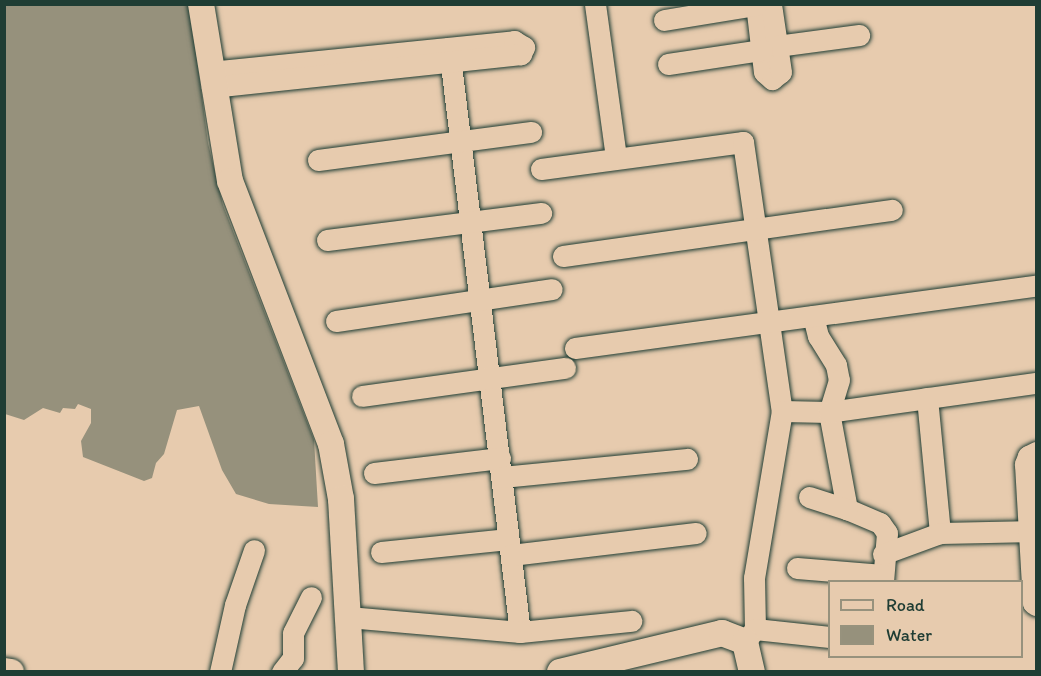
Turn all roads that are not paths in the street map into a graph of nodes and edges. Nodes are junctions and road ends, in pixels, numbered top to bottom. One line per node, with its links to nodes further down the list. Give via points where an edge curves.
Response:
1 (201, 4): 9 (main road)
2 (595, 4): 12 (street)
3 (771, 4): 7 (street)
4 (756, 5): 5 (street); 7 (street)
5 (664, 20)
6 (859, 36): 7 (street)
7 (769, 48): 8 (street)
8 (668, 64)
9 (211, 80): 11 (street, via 450,55); 51 (main road, via 230,181 331,444 341,499)
10 (531, 132): 11 (street)
11 (460, 140): 13 (street); 17 (street)
12 (616, 158): 14 (street); 18 (street, via 743,142)
13 (318, 160)
14 (541, 169)
15 (892, 210): 18 (street)
16 (541, 213): 17 (street)
17 (471, 220): 19 (street); 23 (street)
18 (753, 231): 20 (street); 26 (street)
19 (327, 240)
20 (563, 256)
21 (1036, 286): 24 (street)
22 (552, 289): 23 (street)
23 (481, 297): 25 (street); 29 (street)
24 (813, 316): 26 (street); 34 (street, via 818,336 837,373 836,397)
25 (336, 321)
26 (770, 322): 27 (street); 33 (street)
27 (575, 348)
28 (565, 368): 29 (street)
29 (490, 377): 31 (street); 37 (street)
30 (1036, 383): 32 (street)
31 (362, 396)
32 (927, 398): 34 (street); 42 (street)
33 (782, 411): 34 (street); 54 (street, via 754,578)
34 (830, 412): 40 (street)
35 (1036, 452): 41 (street, via 1028,456 1025,464)
36 (687, 459): 37 (street)
37 (501, 468): 38 (street); 44 (street)
38 (374, 473)
39 (809, 497): 40 (street)
40 (847, 509): 48 (street, via 885,526)
41 (1032, 531): 42 (street); 50 (street)
42 (940, 532): 48 (street)
43 (696, 533): 44 (street)
44 (510, 547): 46 (street); 53 (street)
45 (254, 550): 59 (street, via 235,605)
46 (381, 552)
47 (797, 568): 48 (street)
48 (883, 570)
49 (311, 597): 60 (street, via 293,633 293,658)
50 (1036, 605)
51 (348, 617): 53 (street); 61 (main road)
52 (631, 621): 53 (street)
53 (520, 632)
54 (750, 636): 55 (street); 56 (main road, via 722,633); 63 (main road)
55 (828, 637)
56 (629, 662): 62 (main road)
57 (4, 670): 58 (main road)
58 (11, 672)
59 (220, 672)
60 (282, 672)
61 (351, 672)
62 (560, 672)
63 (752, 672)

